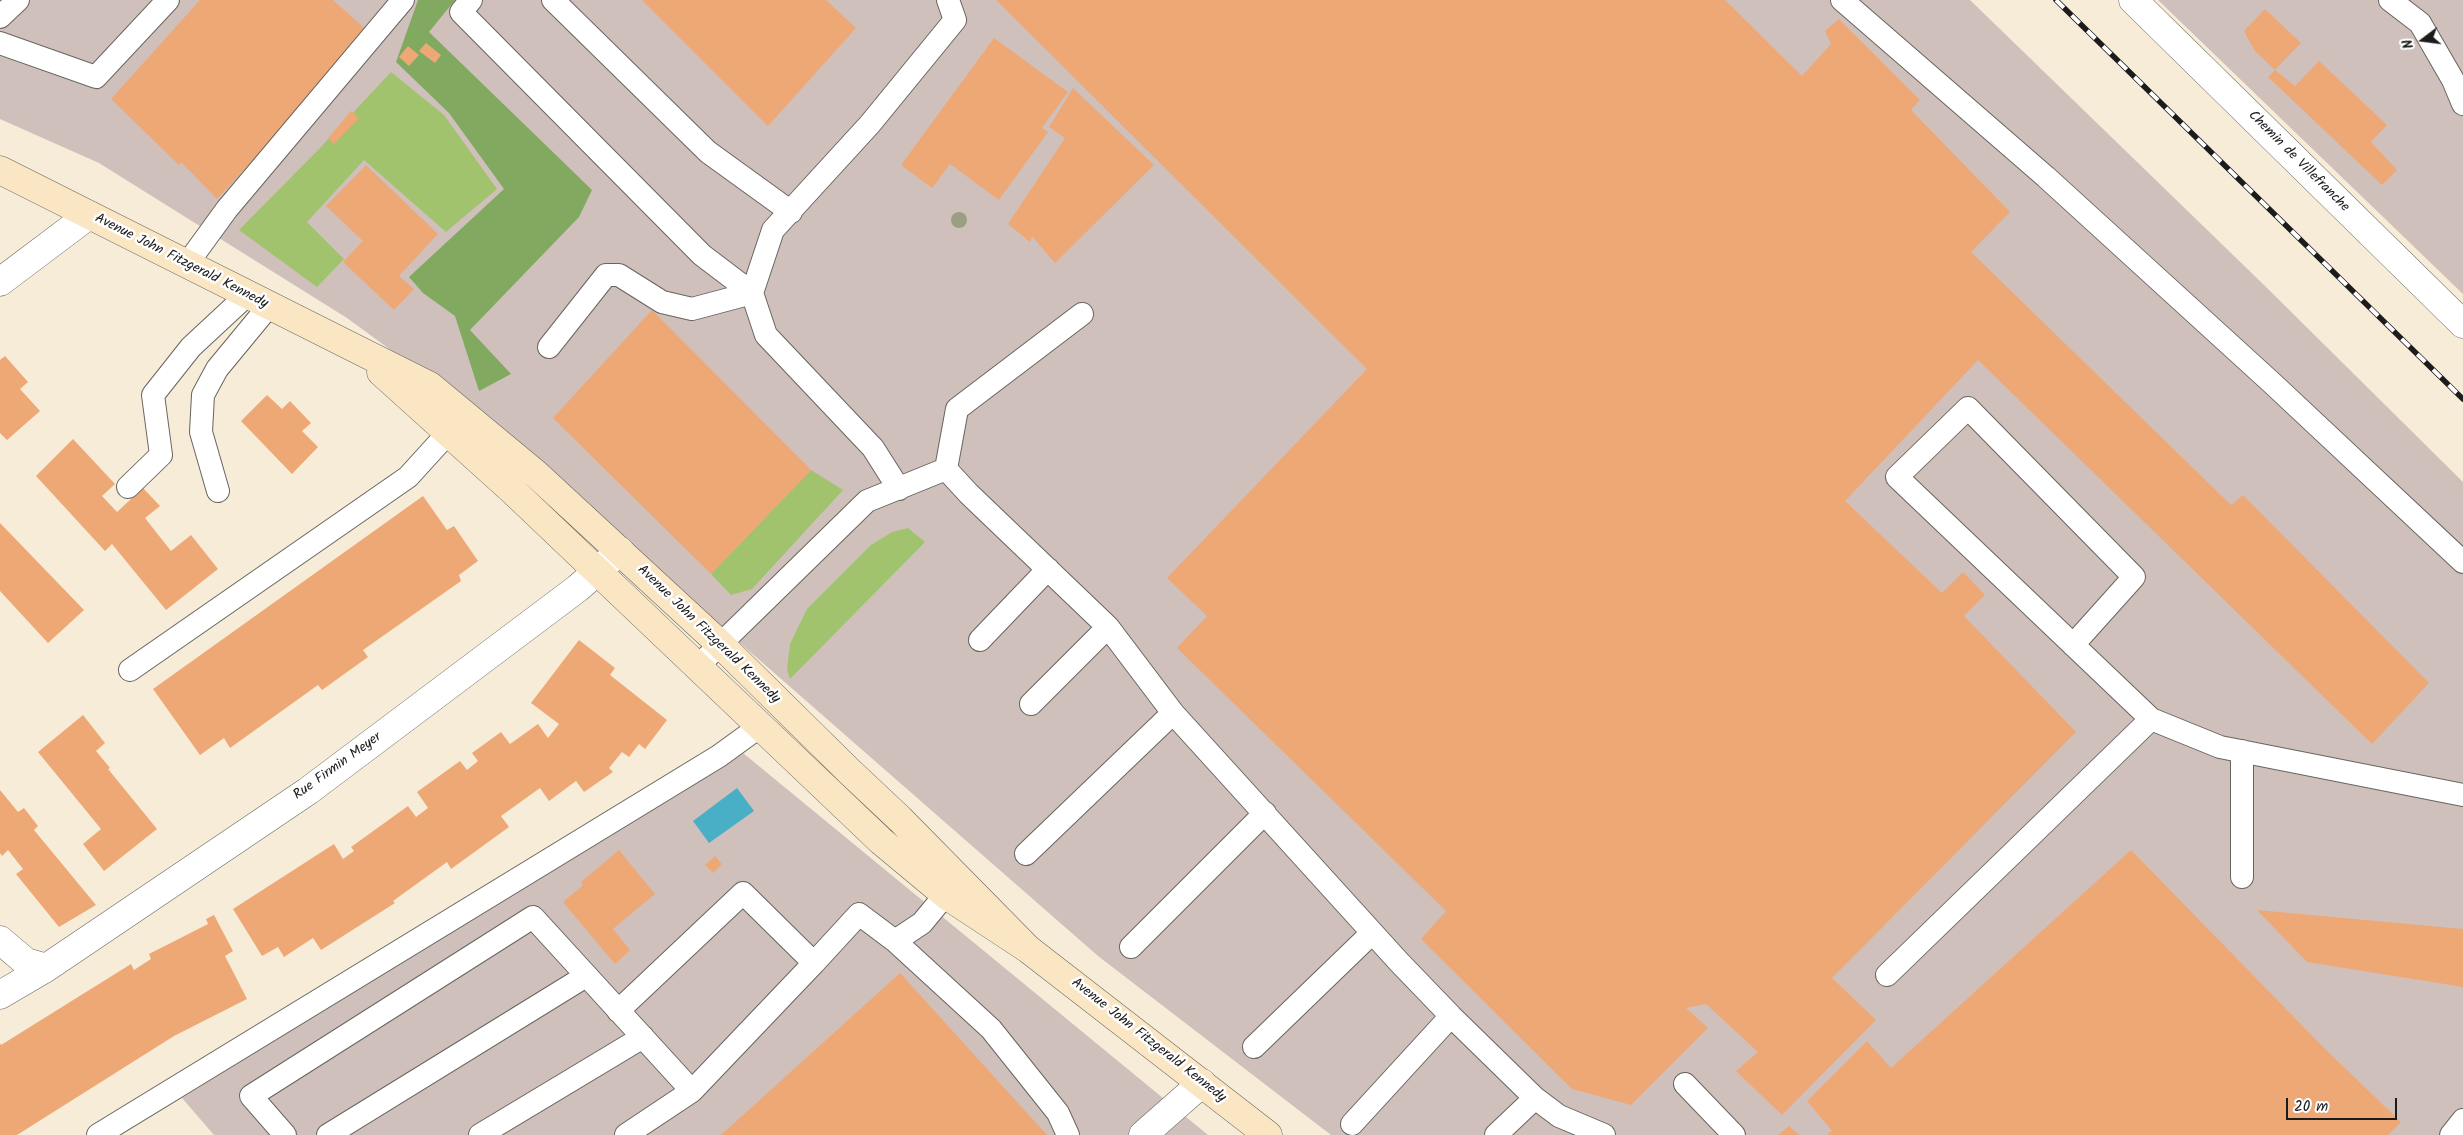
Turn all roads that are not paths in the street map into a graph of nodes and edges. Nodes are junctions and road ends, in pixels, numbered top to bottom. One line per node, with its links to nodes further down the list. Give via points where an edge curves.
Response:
1 (18, 0): 10 (lane)
2 (168, 0): 11 (lane, via 96,77)
3 (403, 0): 16 (lane, via 227,209)
4 (471, 0): 18 (lane, via 461,12 702,254)
5 (553, 0): 14 (lane, via 708,152)
6 (948, 0): 14 (lane, via 955,20 870,124)
7 (1842, 0): 30 (lane, via 2046,178)
8 (2133, 0): 21 (street, Chemin de Villefranche)
9 (2390, 0): 12 (lane, via 2420,23)
10 (0, 17)
11 (0, 43)
12 (2463, 104)
13 (0, 170): 15 (street, Avenue John Fitzgerald Kennedy)
14 (791, 212): 18 (lane, via 773,230)
15 (89, 215): 16 (street, Avenue John Fitzgerald Kennedy); 17 (street)
16 (186, 264): 19 (street, Avenue John Fitzgerald Kennedy)
17 (0, 282)
18 (752, 293): 22 (lane, via 692,309 662,302 620,275 606,275); 27 (lane, via 766,335 873,448)
19 (258, 301): 23 (street, Avenue John Fitzgerald Kennedy); 26 (lane, via 191,347 153,395 161,455); 28 (lane, via 203,395 201,432)
20 (1082, 314): 25 (lane, via 958,409)
21 (2463, 324)
22 (549, 346)
23 (362, 354): 24 (street, Avenue John Fitzgerald Kennedy); 29 (street, Avenue John Fitzgerald Kennedy, via 430,386 536,474)
24 (448, 433): 32 (street, Avenue John Fitzgerald Kennedy); 38 (lane, via 408,477)
25 (946, 469): 27 (lane); 31 (lane)
26 (128, 487)
27 (898, 489): 35 (lane, via 868,501)
28 (218, 491)
29 (620, 551): 32 (street, Rue Firmin Meyer); 35 (street, Avenue John Fitzgerald Kennedy)
30 (2463, 562)
31 (1048, 569): 33 (lane); 34 (lane)
32 (596, 572): 37 (street, Avenue John Fitzgerald Kennedy); 54 (street, Rue Firmin Meyer, via 308,791)
33 (1108, 627): 39 (lane); 40 (lane)
34 (980, 640)
35 (720, 644): 37 (lane); 48 (street, Avenue John Fitzgerald Kennedy)
36 (2073, 645): 36 (lane, via 1897,477 1968,408 2134,577); 41 (lane)
37 (696, 667): 42 (street, Avenue John Fitzgerald Kennedy)
38 (130, 670)
39 (1031, 704)
40 (1173, 713): 45 (lane); 46 (lane)
41 (2151, 719): 43 (lane, via 2220,747); 55 (lane)
42 (759, 727): 48 (street, Avenue John Fitzgerald Kennedy, via 881,841); 68 (lane, via 719,756)
43 (2242, 751): 44 (lane); 47 (lane)
44 (2463, 795)
45 (1264, 813): 49 (lane); 52 (lane)
46 (1026, 854)
47 (2242, 876)
48 (953, 887): 51 (lane, via 922,923); 62 (street, Avenue John Fitzgerald Kennedy)
49 (1372, 933): 59 (lane); 61 (lane)
50 (0, 940): 54 (street, via 26,962)
51 (895, 941): 53 (lane, via 859,914); 73 (lane, via 990,1029 1058,1113)
52 (1131, 947)
53 (814, 963): 58 (lane, via 743,893); 64 (lane)
54 (46, 968): 57 (street, Rue Firmin Meyer)
55 (1887, 975)
56 (586, 976): 58 (lane); 69 (lane, via 533,918 251,1096); 70 (lane)
57 (0, 995)
58 (618, 1011): 60 (lane)
59 (1451, 1016): 65 (lane); 67 (lane)
60 (643, 1037): 64 (lane); 71 (lane)
61 (1254, 1047)
62 (1202, 1083): 74 (street); 75 (street, Avenue John Fitzgerald Kennedy)
63 (1685, 1084): 78 (lane)
64 (692, 1091): 72 (lane)
65 (1535, 1098): 76 (lane); 77 (lane, via 1559,1116)
66 (2463, 1120): 79 (lane)
67 (1352, 1124)
68 (98, 1135)
69 (285, 1135)
70 (328, 1135)
71 (480, 1135)
72 (626, 1135)
73 (1068, 1135)
74 (1143, 1135)
75 (1267, 1135)
76 (1496, 1135)
77 (1604, 1135)
78 (1734, 1135)
79 (2451, 1135)

